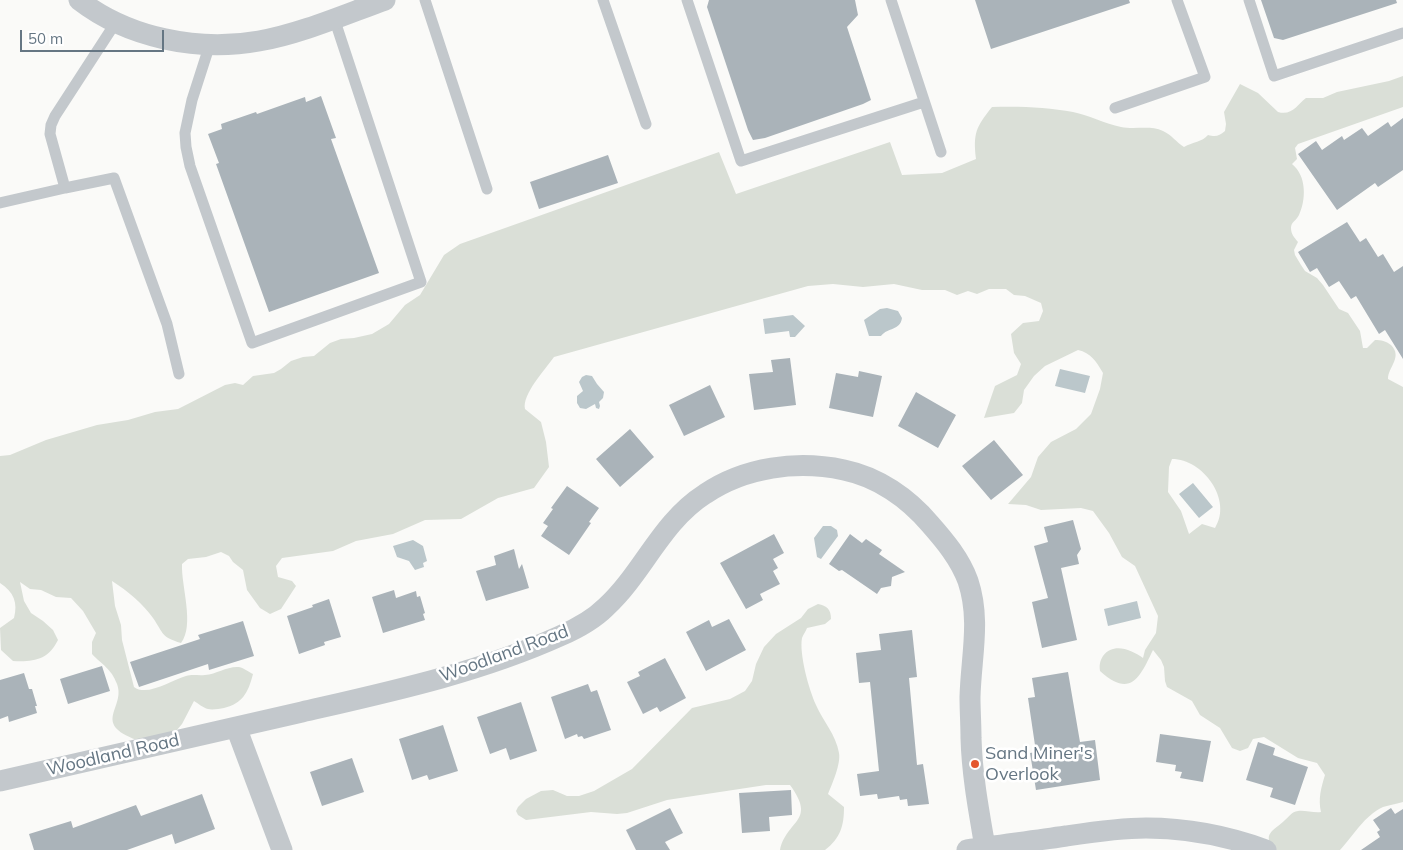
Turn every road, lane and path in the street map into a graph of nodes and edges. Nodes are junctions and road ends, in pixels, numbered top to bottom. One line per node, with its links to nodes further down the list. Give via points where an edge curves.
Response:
1 (79, 0): 10 (street)
2 (385, 0): 9 (street)
3 (425, 0): 18 (lane)
4 (603, 0): 15 (lane)
5 (687, 0): 13 (lane, via 741,161)
6 (891, 0): 13 (lane)
7 (1177, 0): 14 (lane, via 1205,77)
8 (1249, 0): 11 (lane, via 1274,76)
9 (334, 18): 12 (street, via 260,41); 12 (lane, via 420,282 252,342 186,147 185,133 192,100)
10 (116, 22): 12 (street, via 167,39); 17 (lane, via 51,125 50,134)
11 (1403, 33)
12 (210, 44)
13 (924, 102): 16 (lane)
14 (1115, 108)
15 (646, 124)
16 (941, 152)
17 (65, 188): 19 (lane); 20 (lane, via 114,178 167,324)
18 (487, 189)
19 (0, 203)
20 (179, 374)
21 (236, 727): 22 (street, Woodland Road); 23 (street, Woodland Road, via 401,689 481,666 560,636 605,609 666,529 682,512 718,485 766,469 837,468 870,478 917,509 949,545 967,580 976,636 970,696); 24 (street)
22 (0, 781)
23 (976, 849): 25 (street, via 1108,830 1148,828 1204,834)
24 (282, 850)
25 (1266, 850)

